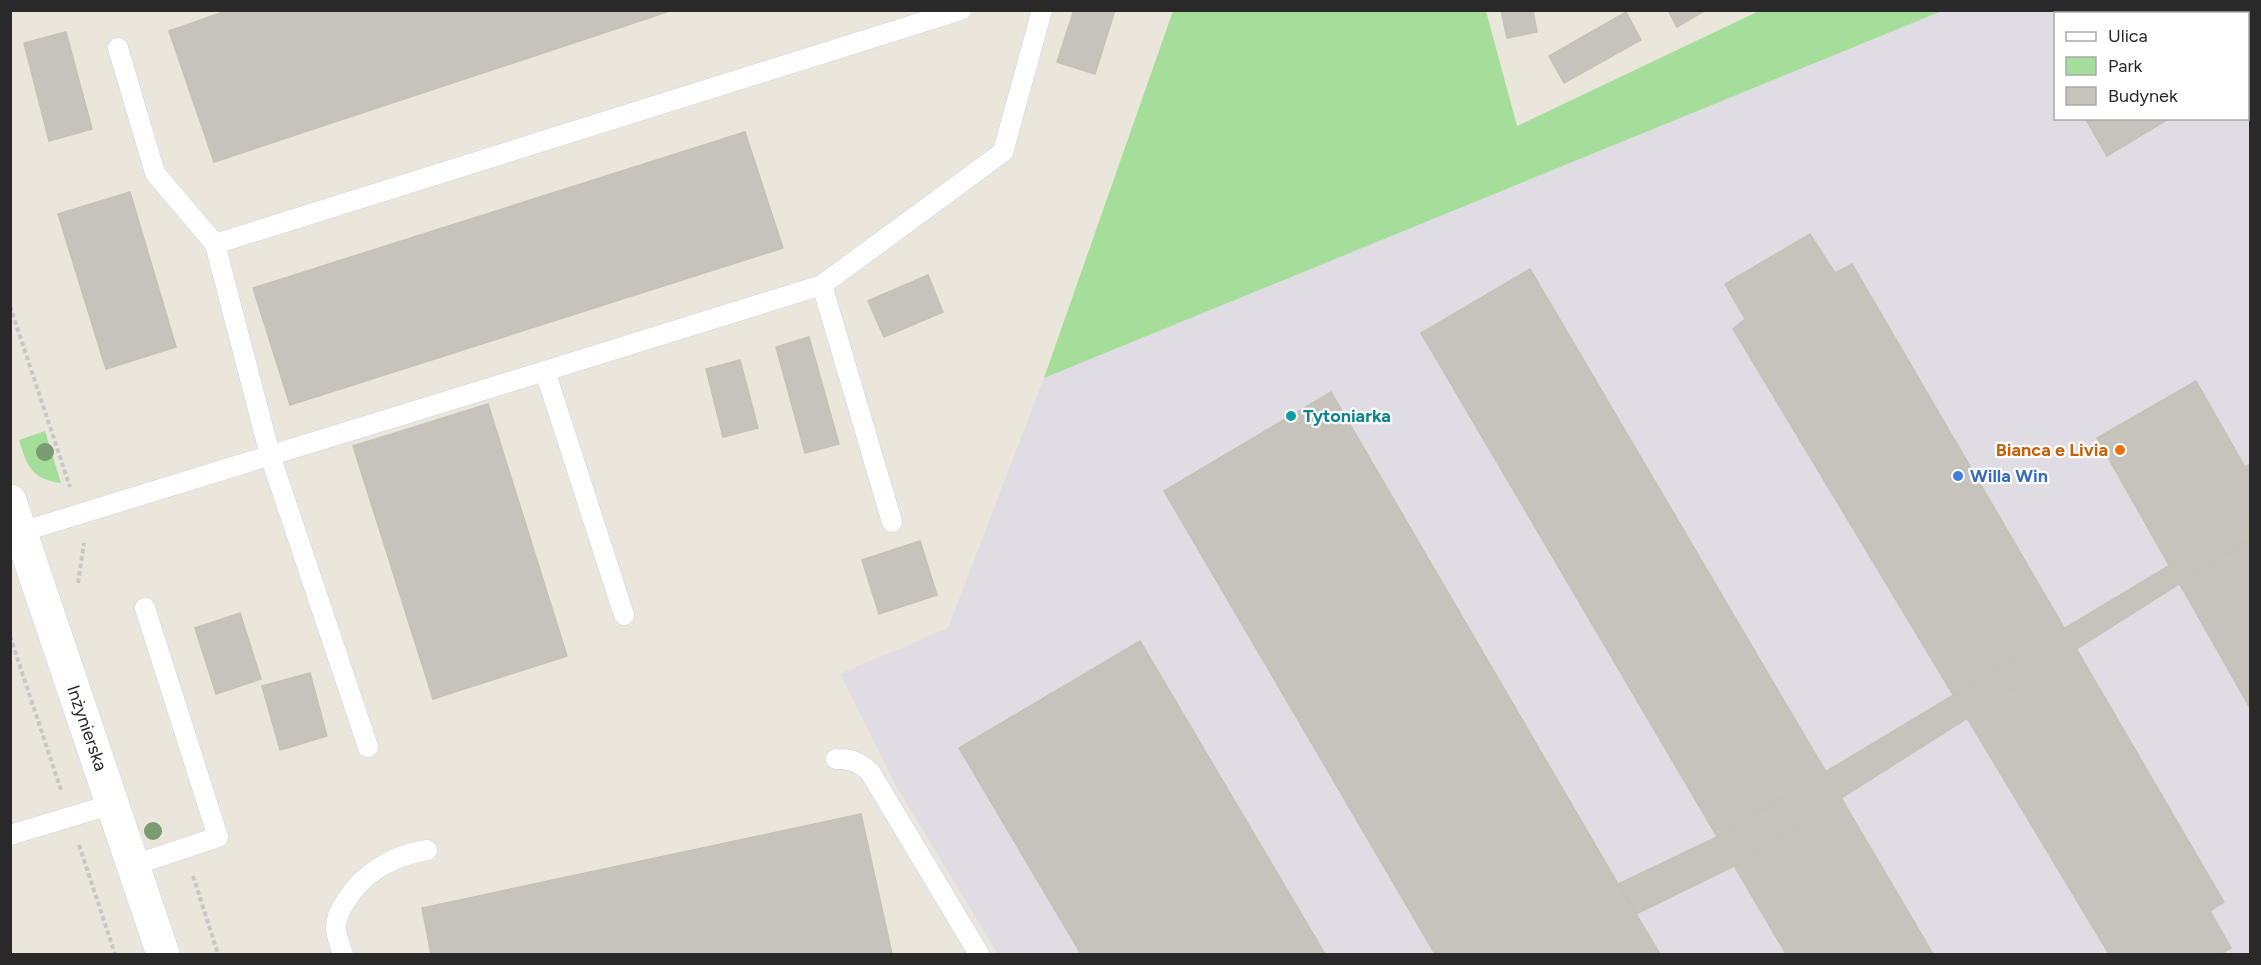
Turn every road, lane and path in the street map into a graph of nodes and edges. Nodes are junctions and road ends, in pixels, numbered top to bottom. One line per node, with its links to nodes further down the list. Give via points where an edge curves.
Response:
1 (961, 10): 4 (lane)
2 (1042, 10): 5 (lane, via 1003,152)
3 (118, 48): 4 (lane, via 155,173)
4 (215, 244): 8 (lane)
5 (822, 285): 7 (lane); 11 (lane)
6 (10, 306): 10 (path)
7 (545, 371): 8 (lane); 15 (lane)
8 (270, 455): 10 (lane); 16 (lane)
9 (10, 501): 12 (street, Inżynierska)
10 (79, 514): 12 (lane); 13 (path, via 86,534)
11 (892, 522)
12 (21, 532): 18 (street, Inżynierska)
13 (77, 586)
14 (145, 608): 20 (lane, via 218,837)
15 (624, 615)
16 (368, 747)
17 (837, 759): 26 (lane, via 861,763 870,772)
18 (113, 804): 19 (lane); 22 (street, Inżynierska)
19 (10, 835)
20 (184, 848): 22 (lane); 24 (path)
21 (428, 850): 25 (lane, via 392,860 372,871 352,890 336,926)
22 (134, 865): 23 (street, Inżynierska)
23 (164, 954)
24 (218, 954)
25 (343, 954)
26 (979, 954)

